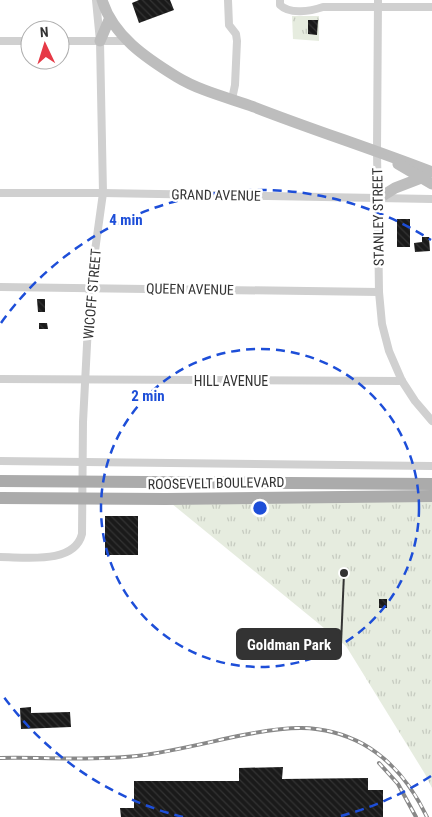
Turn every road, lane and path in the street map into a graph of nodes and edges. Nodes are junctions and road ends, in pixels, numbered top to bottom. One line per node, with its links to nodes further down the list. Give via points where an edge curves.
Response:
1 (96, 0): 11 (street, WICOFF STREET)
2 (102, 0): 7 (street)
3 (228, 0): 13 (street, via 229,25 238,41 236,85)
4 (280, 0): 5 (street, via 280,5 290,11)
5 (378, 3): 6 (street); 14 (street, STANLEY STREET)
6 (432, 7)
7 (110, 20): 11 (street); 12 (street)
8 (0, 41): 9 (street)
9 (20, 41)
10 (70, 41): 11 (street)
11 (100, 41): 12 (street); 19 (street, WICOFF STREET)
12 (127, 42): 13 (street, via 178,78)
13 (232, 99): 14 (street)
14 (377, 151): 15 (street); 16 (street); 20 (street, STANLEY STREET)
15 (432, 172)
16 (426, 178): 17 (street); 20 (street, via 395,188)
17 (432, 184)
18 (0, 193): 19 (street, GRAND AVENUE)
19 (103, 193): 20 (street, GRAND AVENUE); 23 (street, WICOFF STREET)
20 (379, 198): 21 (street, GRAND AVENUE); 24 (street, STANLEY STREET)
21 (432, 198)
22 (0, 287): 23 (street, QUEEN AVENUE)
23 (90, 287): 24 (street, QUEEN AVENUE); 26 (street, WICOFF STREET)
24 (379, 292): 27 (street, STANLEY STREET, via 382,324)
25 (0, 379): 26 (street, HILL AVENUE)
26 (86, 380): 27 (street, HILL AVENUE); 30 (street, WICOFF STREET)
27 (402, 381): 28 (street, STANLEY STREET)
28 (432, 421)
29 (0, 461): 30 (street, ROOSEVELT BOULEVARD)
30 (82, 462): 31 (street, ROOSEVELT BOULEVARD); 33 (street, WICOFF STREET)
31 (432, 466)
32 (0, 481): 33 (main road, ROOSEVELT BOULEVARD)
33 (83, 482): 34 (main road, ROOSEVELT BOULEVARD); 37 (street, WICOFF STREET)
34 (432, 484)
35 (432, 496): 37 (main road, ROOSEVELT BOULEVARD)
36 (0, 498): 37 (main road, ROOSEVELT BOULEVARD)
37 (83, 498): 38 (street, WICOFF STREET, via 80,543 71,550 51,556)
38 (0, 557)

